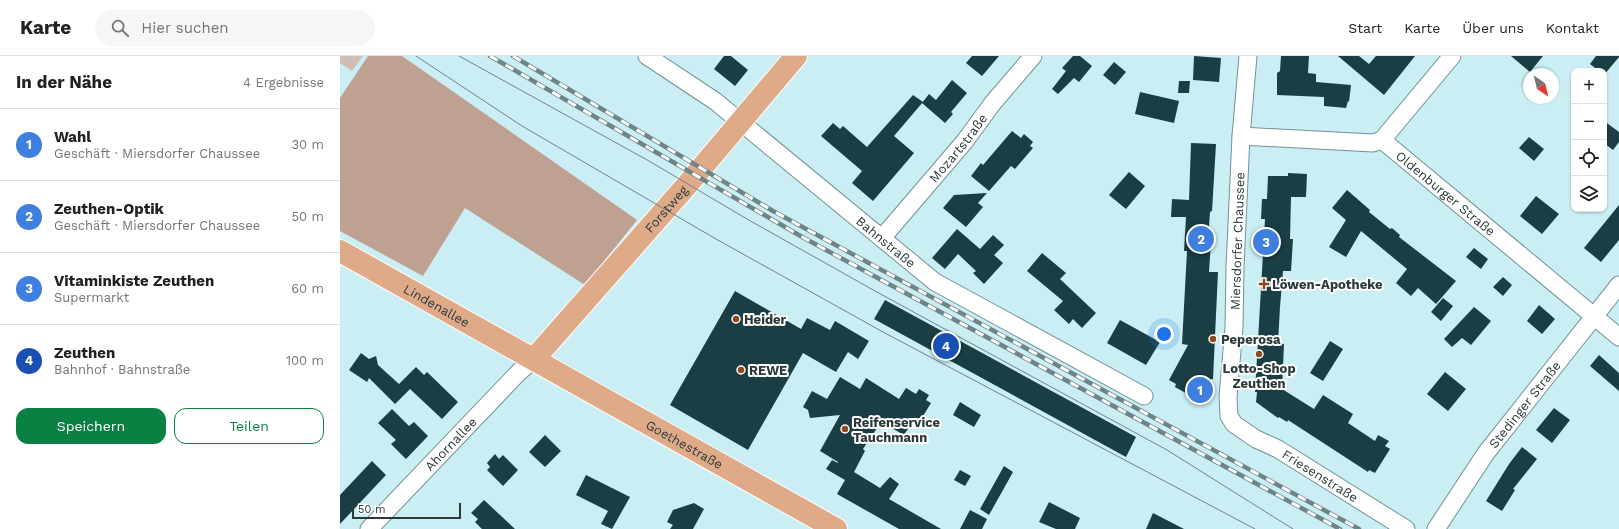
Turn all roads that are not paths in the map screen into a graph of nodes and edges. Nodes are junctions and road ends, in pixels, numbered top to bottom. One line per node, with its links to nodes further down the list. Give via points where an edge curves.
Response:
1 (647, 56): 6 (street, Bahnstraße, via 715,101)
2 (796, 56): 6 (main road, Forstweg)
3 (1033, 56): 9 (street, Mozartstraße)
4 (1248, 56): 7 (street, Miersdorfer Chaussee)
5 (1452, 56): 8 (street)
6 (740, 122): 9 (street, Bahnstraße); 14 (main road, Forstweg)
7 (1242, 136): 8 (street, via 1373,143); 16 (street, Miersdorfer Chaussee, via 1234,327 1228,397 1229,416)
8 (1382, 140): 12 (street, Oldenburger Straße)
9 (882, 238): 15 (street, Bahnstraße, via 948,290)
10 (340, 251): 14 (main road, Lindenallee)
11 (1619, 285): 12 (street, Stedinger Straße)
12 (1594, 316): 13 (street, Oldenburger Straße); 20 (street, Stedinger Straße, via 1486,453)
13 (1619, 337)
14 (534, 359): 17 (street, Ahornallee); 18 (main road, Goethestraße)
15 (1144, 396)
16 (1234, 424): 19 (street, Friesenstraße, via 1256,440 1278,449)
17 (368, 529)
18 (836, 529)
19 (1406, 529)
20 (1436, 529)

